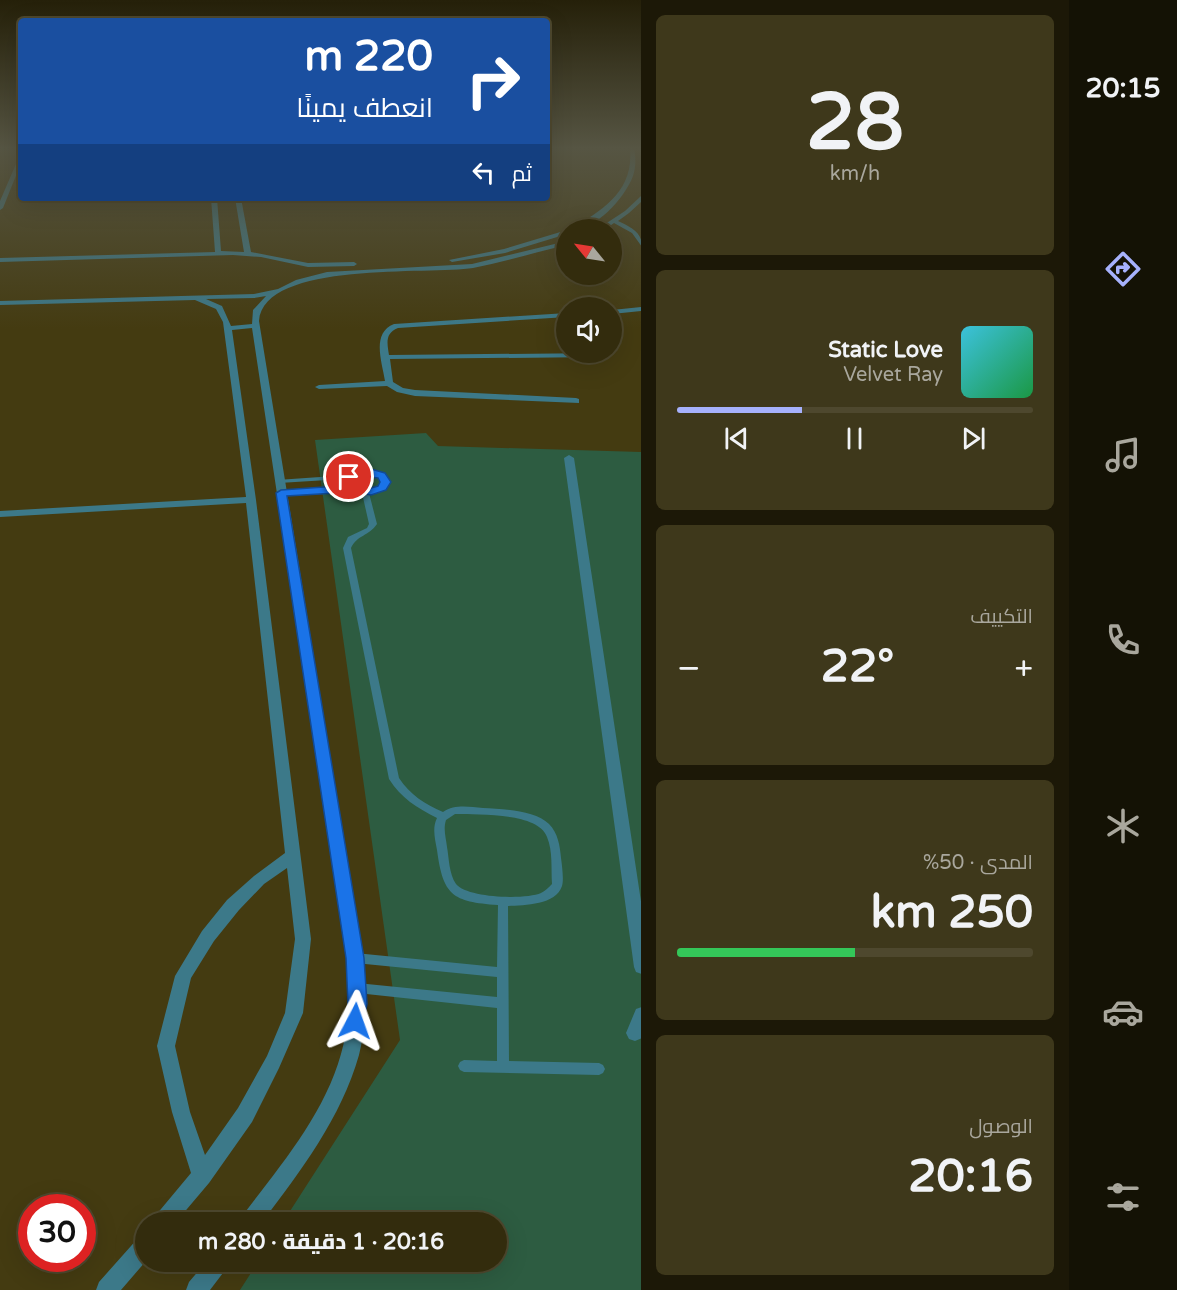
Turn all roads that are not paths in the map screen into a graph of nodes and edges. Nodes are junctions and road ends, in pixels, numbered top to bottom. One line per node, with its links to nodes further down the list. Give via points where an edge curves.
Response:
1 (215, 208): 11 (street)
2 (240, 208): 12 (street)
3 (610, 208): 5 (street)
4 (629, 208): 6 (street)
5 (593, 219)
6 (616, 219)
7 (622, 225): 9 (street, via 634,232)
8 (556, 236): 15 (street, via 483,256)
9 (641, 243)
10 (556, 246): 16 (street, via 472,266)
11 (218, 253): 12 (street); 13 (street)
12 (248, 254): 14 (street)
13 (0, 260)
14 (293, 263): 15 (street); 17 (street, via 301,272)
15 (338, 265): 16 (street, via 330,268)
16 (341, 273): 17 (street)
17 (298, 281): 18 (street)
18 (280, 291): 19 (street); 26 (street, via 257,308)
19 (198, 298): 21 (street); 27 (street, via 219,309)
20 (0, 303): 21 (street)
21 (13, 303): 22 (street)
22 (0, 309)
23 (641, 309): 24 (street)
24 (622, 311)
25 (556, 316): 29 (street, via 397,326 385,334)
26 (255, 326): 27 (street); 35 (street)
27 (228, 328): 38 (street)
28 (556, 356): 29 (street)
29 (385, 357): 30 (street)
30 (389, 383): 31 (street); 32 (street, via 415,393)
31 (320, 387)
32 (576, 401)
33 (569, 458): 44 (street)
34 (349, 477): 35 (lane); 36 (lane, via 347,483); 37 (lane, via 364,472 384,478 382,488)
35 (280, 487): 36 (lane); 43 (street)
36 (353, 489): 37 (lane)
37 (365, 492): 40 (lane, via 373,524 351,539 347,548 394,779 413,801)
38 (251, 500): 39 (street); 41 (street)
39 (0, 514)
40 (443, 816): 42 (lane, via 439,829 453,890 475,899); 42 (lane, via 454,810 527,816 547,828 557,885 552,892 536,899)
41 (293, 855): 53 (street, via 303,939 294,1013 245,1115); 53 (street, via 233,905 183,976 166,1046 181,1112)
42 (503, 900): 45 (lane)
43 (355, 958): 45 (lane); 46 (street)
44 (641, 960)
45 (503, 973): 47 (lane)
46 (357, 988): 47 (lane); 55 (street, via 350,1054 330,1105 300,1156)
47 (503, 1003): 51 (lane)
48 (641, 1018): 49 (street)
49 (635, 1033)
50 (465, 1066): 51 (lane)
51 (503, 1067): 52 (lane)
52 (599, 1069)
53 (202, 1176): 54 (street)
54 (171, 1212)
55 (258, 1212)
56 (135, 1257): 58 (street)
57 (211, 1272): 59 (street)
58 (107, 1290)
59 (196, 1290)

